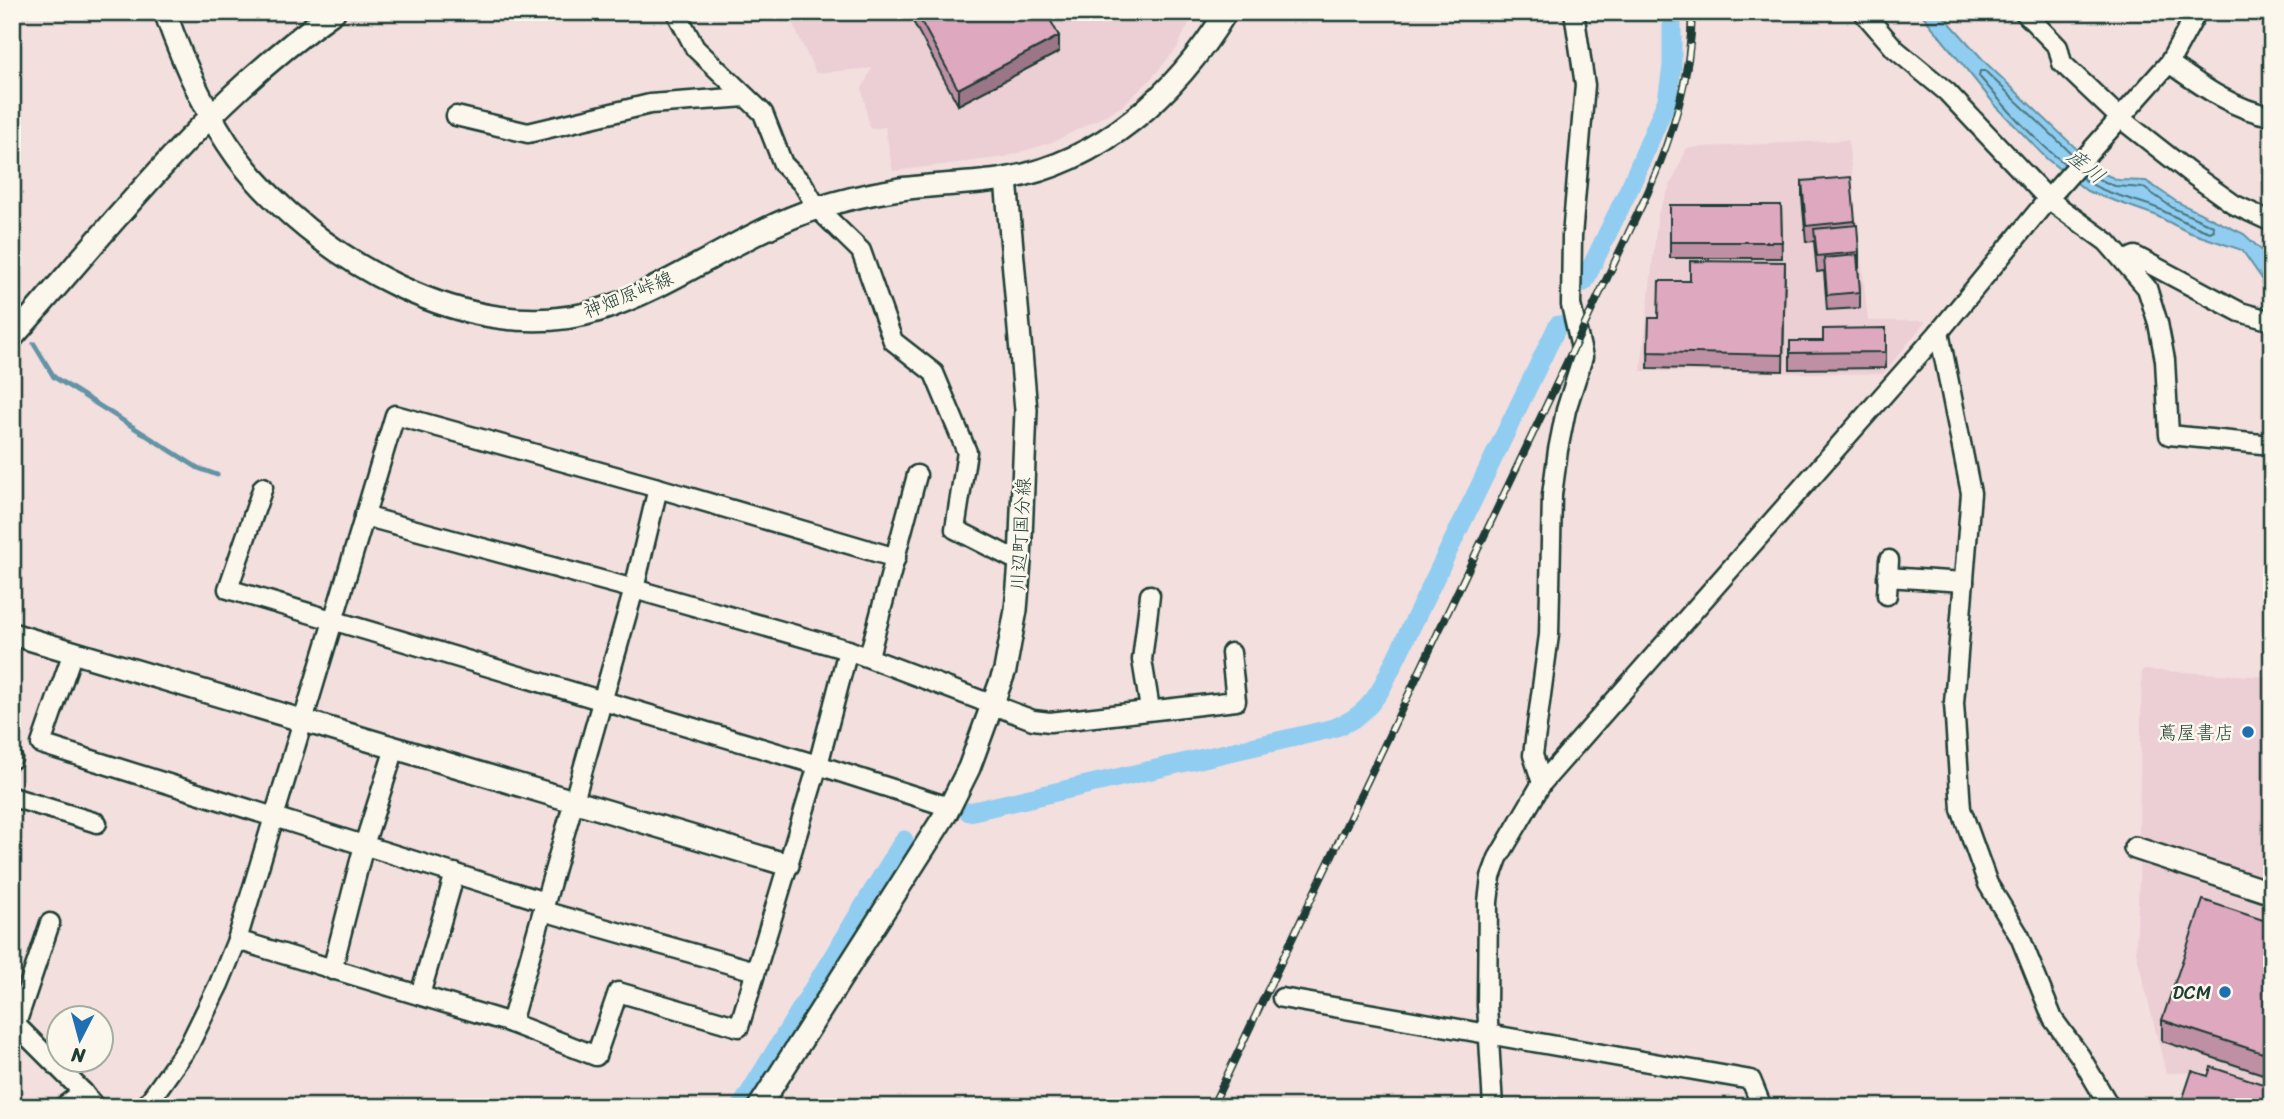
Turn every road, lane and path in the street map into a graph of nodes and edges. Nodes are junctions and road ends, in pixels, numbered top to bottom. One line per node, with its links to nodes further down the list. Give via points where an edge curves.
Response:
1 (164, 12): 11 (street, 神畑原峠線, via 184,66)
2 (334, 12): 11 (street)
3 (676, 12): 10 (street, via 695,48)
4 (1226, 12): 15 (street, via 1206,44 1134,120 1086,151)
5 (1574, 12): 46 (street, via 1585,85 1571,306 1583,357 1566,410 1552,495 1549,635 1533,755)
6 (1863, 12): 16 (street, via 1895,49)
7 (2024, 12): 14 (street, via 2058,47 2062,63)
8 (2197, 12): 9 (street)
9 (2169, 63): 13 (street, via 2222,98); 14 (street)
10 (746, 97): 12 (street, via 650,104 528,133); 17 (street, via 763,113 783,164 803,184)
11 (210, 115): 17 (street, 神畑原峠線, via 271,197 316,236 420,298 496,317 562,318 600,310); 22 (street)
12 (456, 116)
13 (2272, 116)
14 (2116, 121): 16 (street); 18 (street, via 2235,205)
15 (1006, 179): 17 (street, 神畑原峠線, via 893,190); 29 (street, 川辺町国分線, via 1026,411)
16 (2054, 192): 19 (street); 21 (street)
17 (817, 208): 29 (street, via 861,251 893,341 934,373 939,384 967,452 955,529)
18 (2272, 222)
19 (2124, 261): 20 (street, via 2135,256 2240,312); 23 (street, via 2147,288 2158,323 2169,435)
20 (2272, 321)
21 (1939, 332): 30 (street, via 1970,494); 46 (street)
22 (12, 338)
23 (2272, 445)
24 (918, 475): 28 (street)
25 (262, 487): 34 (street, via 228,589)
26 (658, 488): 27 (street, via 395,415); 28 (street); 31 (street)
27 (364, 516): 31 (street); 34 (street)
28 (895, 558): 39 (street)
29 (1020, 562): 41 (street, 川辺町国分線, via 1005,670)
30 (1964, 582): 33 (street, via 1888,568); 74 (street, via 1954,703 1961,809 1988,884 2020,937 2053,1019)
31 (634, 589): 36 (street); 40 (street)
32 (1150, 595): 42 (street, via 1142,660)
33 (1886, 595)
34 (332, 621): 40 (street); 43 (street)
35 (12, 634): 37 (street)
36 (848, 650): 39 (street); 45 (street)
37 (73, 652): 43 (street); 50 (street, via 41,744)
38 (1231, 653): 42 (street, via 1236,701)
39 (869, 656): 41 (street)
40 (602, 701): 45 (street); 48 (street)
41 (993, 706): 42 (street, via 1050,722); 49 (street, 川辺町国分線)
42 (1150, 709)
43 (302, 720): 44 (street); 50 (street)
44 (395, 748): 48 (street); 52 (street)
45 (818, 765): 49 (street); 54 (street)
46 (1542, 783): 66 (street, via 1507,839 1492,877 1486,926)
47 (12, 797): 51 (street)
48 (575, 801): 54 (street); 57 (street)
49 (949, 807): 71 (street, 川辺町国分線)
50 (273, 816): 52 (street); 59 (street)
51 (97, 823)
52 (364, 845): 55 (street); 60 (street)
53 (2134, 848): 56 (street)
54 (788, 864): 61 (street)
55 (455, 873): 57 (street); 62 (street)
56 (2272, 893)
57 (544, 906): 61 (street); 65 (street)
58 (50, 923): 64 (street)
59 (237, 940): 60 (street); 70 (street, via 189,1045)
60 (332, 970): 62 (street)
61 (755, 971): 65 (street, via 739,1027 618,992 596,1056)
62 (420, 995): 65 (street)
63 (1282, 998): 66 (street)
64 (14, 1022): 67 (street)
65 (511, 1023)
66 (1490, 1035): 72 (street); 73 (street, via 1751,1080)
67 (83, 1092): 68 (street); 69 (street)
68 (63, 1107)
69 (95, 1107)
70 (145, 1107)
71 (759, 1107)
72 (1493, 1107)
73 (1762, 1107)
74 (2110, 1107)

